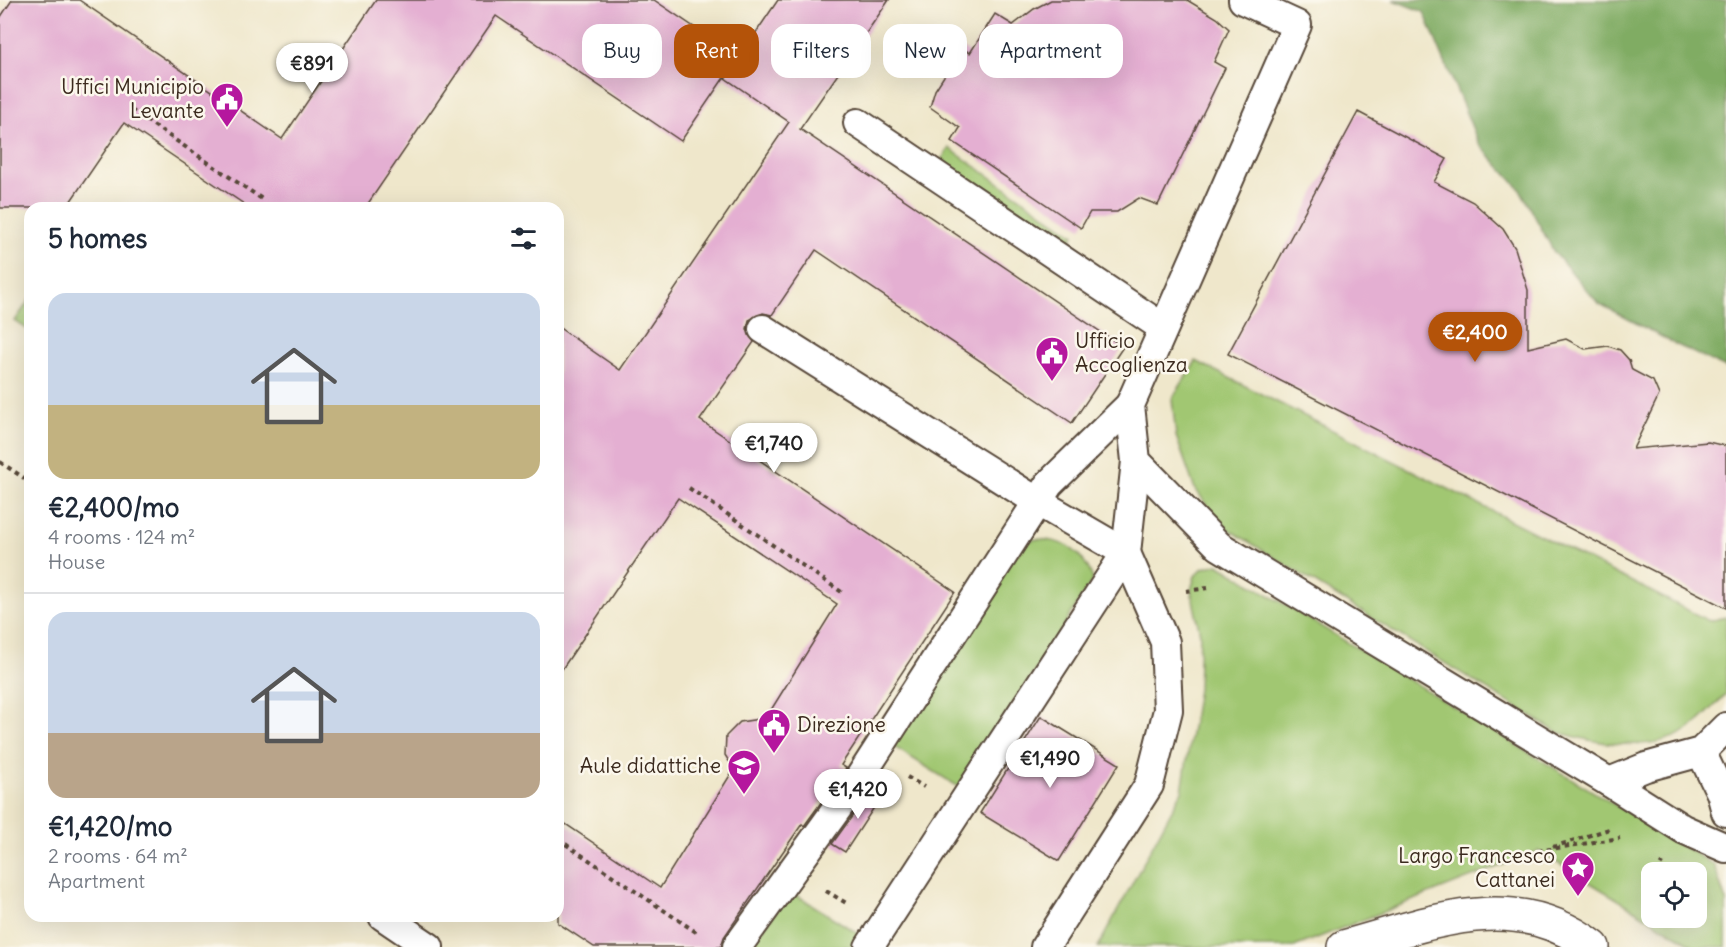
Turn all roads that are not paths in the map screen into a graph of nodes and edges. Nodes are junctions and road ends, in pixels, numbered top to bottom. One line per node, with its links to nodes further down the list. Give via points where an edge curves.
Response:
1 (1242, 0): 3 (lane, via 1297,25)
2 (858, 123): 3 (lane)
3 (1162, 327): 5 (lane)
4 (763, 329): 7 (lane)
5 (1130, 405): 6 (lane); 7 (lane, via 1049,484)
6 (1136, 461): 8 (lane); 11 (lane, via 1219,546)
7 (1038, 502): 8 (lane); 17 (lane, via 819,836)
8 (1126, 553): 15 (lane); 18 (lane, via 1165,642 1168,710 1149,785)
9 (1726, 727): 10 (lane)
10 (1701, 752): 11 (lane); 12 (lane, via 1721,792)
11 (1609, 782): 13 (lane, via 1683,829)
12 (1726, 812)
13 (1726, 848)
14 (392, 922): 16 (lane)
15 (875, 937)
16 (429, 947)
17 (737, 947)
18 (1045, 947)
19 (1344, 947): 20 (street, via 1453,917 1500,912 1539,918)
20 (1593, 947)

